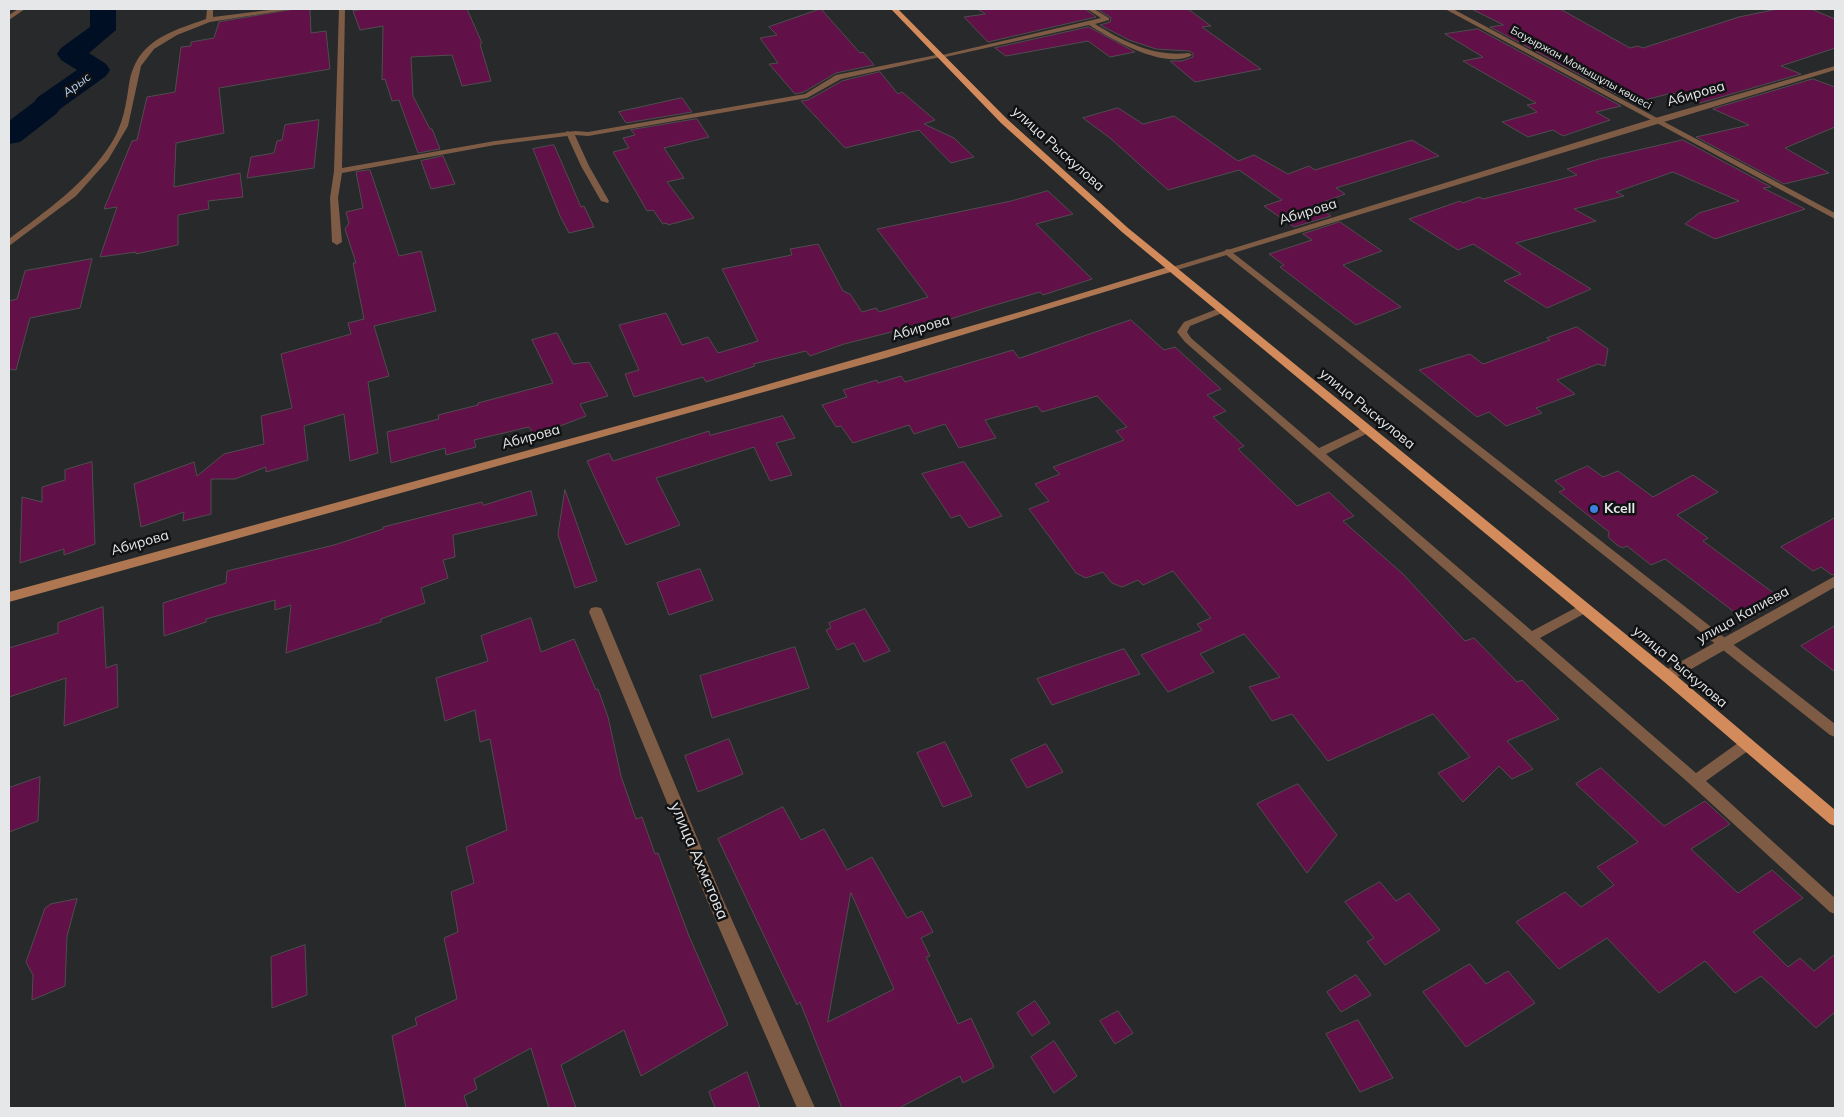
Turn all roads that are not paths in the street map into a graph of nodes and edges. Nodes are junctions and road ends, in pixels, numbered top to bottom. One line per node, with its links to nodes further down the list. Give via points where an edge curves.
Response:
1 (22, 9): 8 (street)
2 (210, 9): 9 (street)
3 (290, 9): 9 (street)
4 (342, 9): 16 (street)
5 (894, 9): 12 (main road, улица Рыскулова)
6 (1090, 9): 10 (lane, via 1107,19)
7 (1448, 9): 14 (street, Бауыржан Момышұлы көшесі)
8 (9, 18)
9 (209, 20): 20 (street, via 159,42 144,53 121,135 104,160 79,189)
10 (1090, 23): 11 (lane, via 1118,40 1154,55); 12 (lane)
11 (1189, 55)
12 (941, 56): 15 (street, via 839,77 807,96 605,131); 22 (main road, улица Рыскулова, via 1004,121)
13 (1835, 68): 14 (street, Абирова)
14 (1655, 121): 18 (street, Бауыржан Момышұлы көшесі); 21 (street, Абирова)
15 (570, 133): 16 (street, via 496,142); 17 (lane)
16 (338, 171): 19 (street, via 334,183)
17 (605, 201)
18 (1835, 216)
19 (337, 242)
20 (9, 243)
21 (1228, 252): 22 (street, Абирова); 31 (lane)
22 (1171, 269): 23 (main road, улица Рыскулова); 27 (main road, Абирова, via 922,343)
23 (1222, 310): 24 (main road, улица Рыскулова); 25 (lane, via 1187,324 1182,332 1200,352)
24 (1368, 429): 25 (lane); 28 (main road, улица Рыскулова)
25 (1318, 453): 30 (lane)
26 (1835, 581): 31 (street, улица Калиева)
27 (9, 597)
28 (1584, 608): 30 (lane); 32 (main road, улица Рыскулова)
29 (596, 612): 38 (street, улица Ахметова, via 715,900)
30 (1531, 637): 35 (lane)
31 (1725, 644): 32 (street, улица Калиева); 33 (lane)
32 (1667, 676): 34 (main road, улица Рыскулова)
33 (1835, 731)
34 (1747, 744): 35 (lane); 36 (main road, улица Рыскулова)
35 (1696, 781): 37 (lane)
36 (1835, 819)
37 (1835, 907)
38 (806, 1108)

